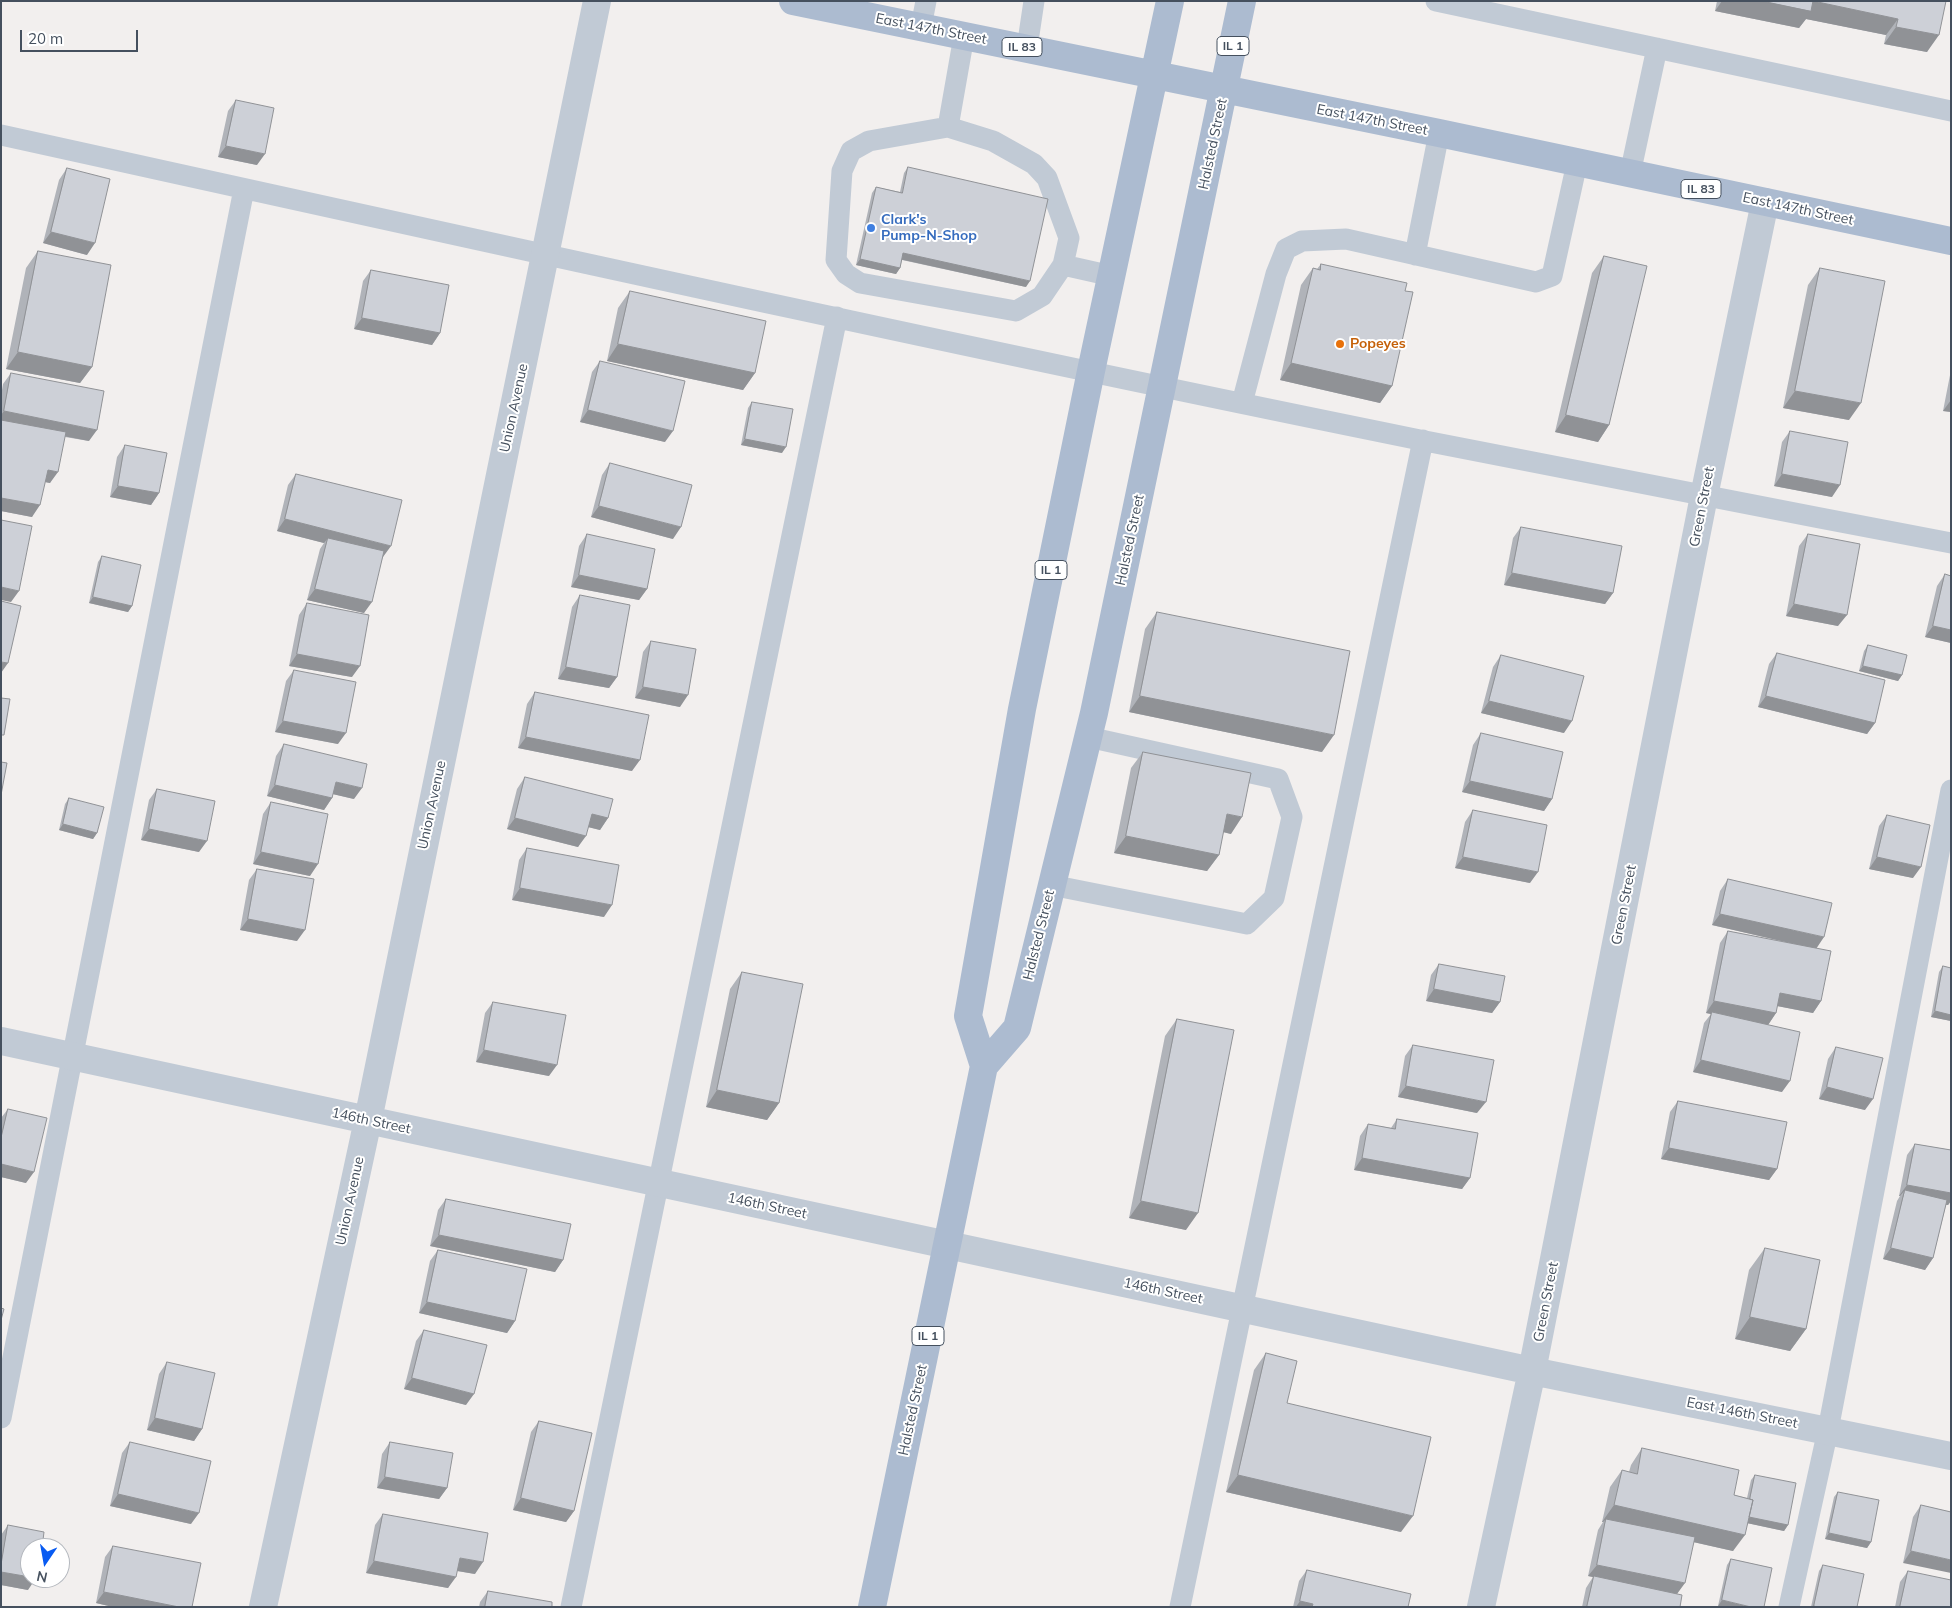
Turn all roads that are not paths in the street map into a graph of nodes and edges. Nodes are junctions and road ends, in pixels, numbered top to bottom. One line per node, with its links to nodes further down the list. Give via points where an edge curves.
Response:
1 (597, 1): 22 (street, Union Avenue)
2 (793, 1): 7 (main road, East 147th Street / IL 83)
3 (1034, 1): 9 (lane)
4 (1170, 1): 11 (main road, Halsted Street / IL 1)
5 (1242, 1): 12 (main road, Halsted Street / IL 1)
6 (1436, 1): 10 (lane)
7 (924, 14): 8 (main road, East 147th Street / IL 83)
8 (964, 36): 9 (main road, East 147th Street / IL 83); 14 (lane)
9 (1027, 48): 11 (main road, East 147th Street / IL 83)
10 (1657, 48): 13 (lane); 18 (lane)
11 (1156, 75): 12 (main road, East 147th Street / IL 83); 25 (main road, Halsted Street / IL 1)
12 (1224, 90): 15 (main road, East 147th Street / IL 83); 28 (main road, Halsted Street / IL 1)
13 (1951, 111)
14 (948, 127): 24 (lane, via 993,141 1034,164 1047,178 1069,238); 24 (lane, via 869,141 851,151 842,171 836,260 846,274 860,283 1016,311 1042,296)
15 (1439, 133): 17 (main road, East 147th Street / IL 83); 23 (lane)
16 (1, 135): 19 (lane)
17 (1577, 163): 18 (main road, East 147th Street / IL 83); 23 (lane, via 1552,276 1536,282)
18 (1630, 174): 20 (main road, East 147th Street / IL 83)
19 (244, 188): 22 (lane); 37 (lane)
20 (1765, 202): 21 (main road, East 147th Street / IL 83); 31 (street, Green Street)
21 (1951, 242)
22 (545, 254): 26 (lane); 39 (street, Union Avenue)
23 (1416, 254): 29 (lane, via 1346,238 1302,241 1286,249 1276,274)
24 (1063, 265): 25 (lane)
25 (1112, 276): 27 (main road, Halsted Street / IL 1)
26 (837, 317): 27 (lane); 40 (lane)
27 (1091, 371): 28 (lane); 38 (main road, Halsted Street / IL 1, via 1022,708 968,1016)
28 (1162, 386): 29 (lane); 33 (main road, Halsted Street / IL 1)
29 (1242, 403): 30 (lane)
30 (1423, 440): 31 (lane); 42 (lane)
31 (1704, 496): 32 (lane); 43 (street, Green Street)
32 (1951, 543)
33 (1088, 736): 35 (main road, Halsted Street / IL 1); 35 (lane, via 1278,779 1292,817 1274,898 1246,924)
34 (1951, 790): 45 (lane)
35 (1052, 885): 38 (main road, Halsted Street / IL 1, via 1017,1028)
36 (1, 1041): 37 (street, 146th Street)
37 (74, 1056): 39 (street, 146th Street); 44 (lane)
38 (984, 1066): 41 (main road, Halsted Street / IL 1)
39 (368, 1120): 40 (street, 146th Street); 47 (street, Union Avenue)
40 (658, 1183): 41 (street, 146th Street); 48 (lane)
41 (947, 1245): 42 (street, 146th Street); 49 (main road, Halsted Street / IL 1)
42 (1242, 1308): 43 (street, 146th Street); 50 (lane)
43 (1532, 1370): 45 (street, East 146th Street); 51 (street, Green Street)
44 (1, 1418)
45 (1828, 1430): 46 (street, East 146th Street); 52 (lane)
46 (1951, 1456)
47 (263, 1607)
48 (571, 1607)
49 (872, 1607)
50 (1180, 1607)
51 (1482, 1607)
52 (1789, 1607)

